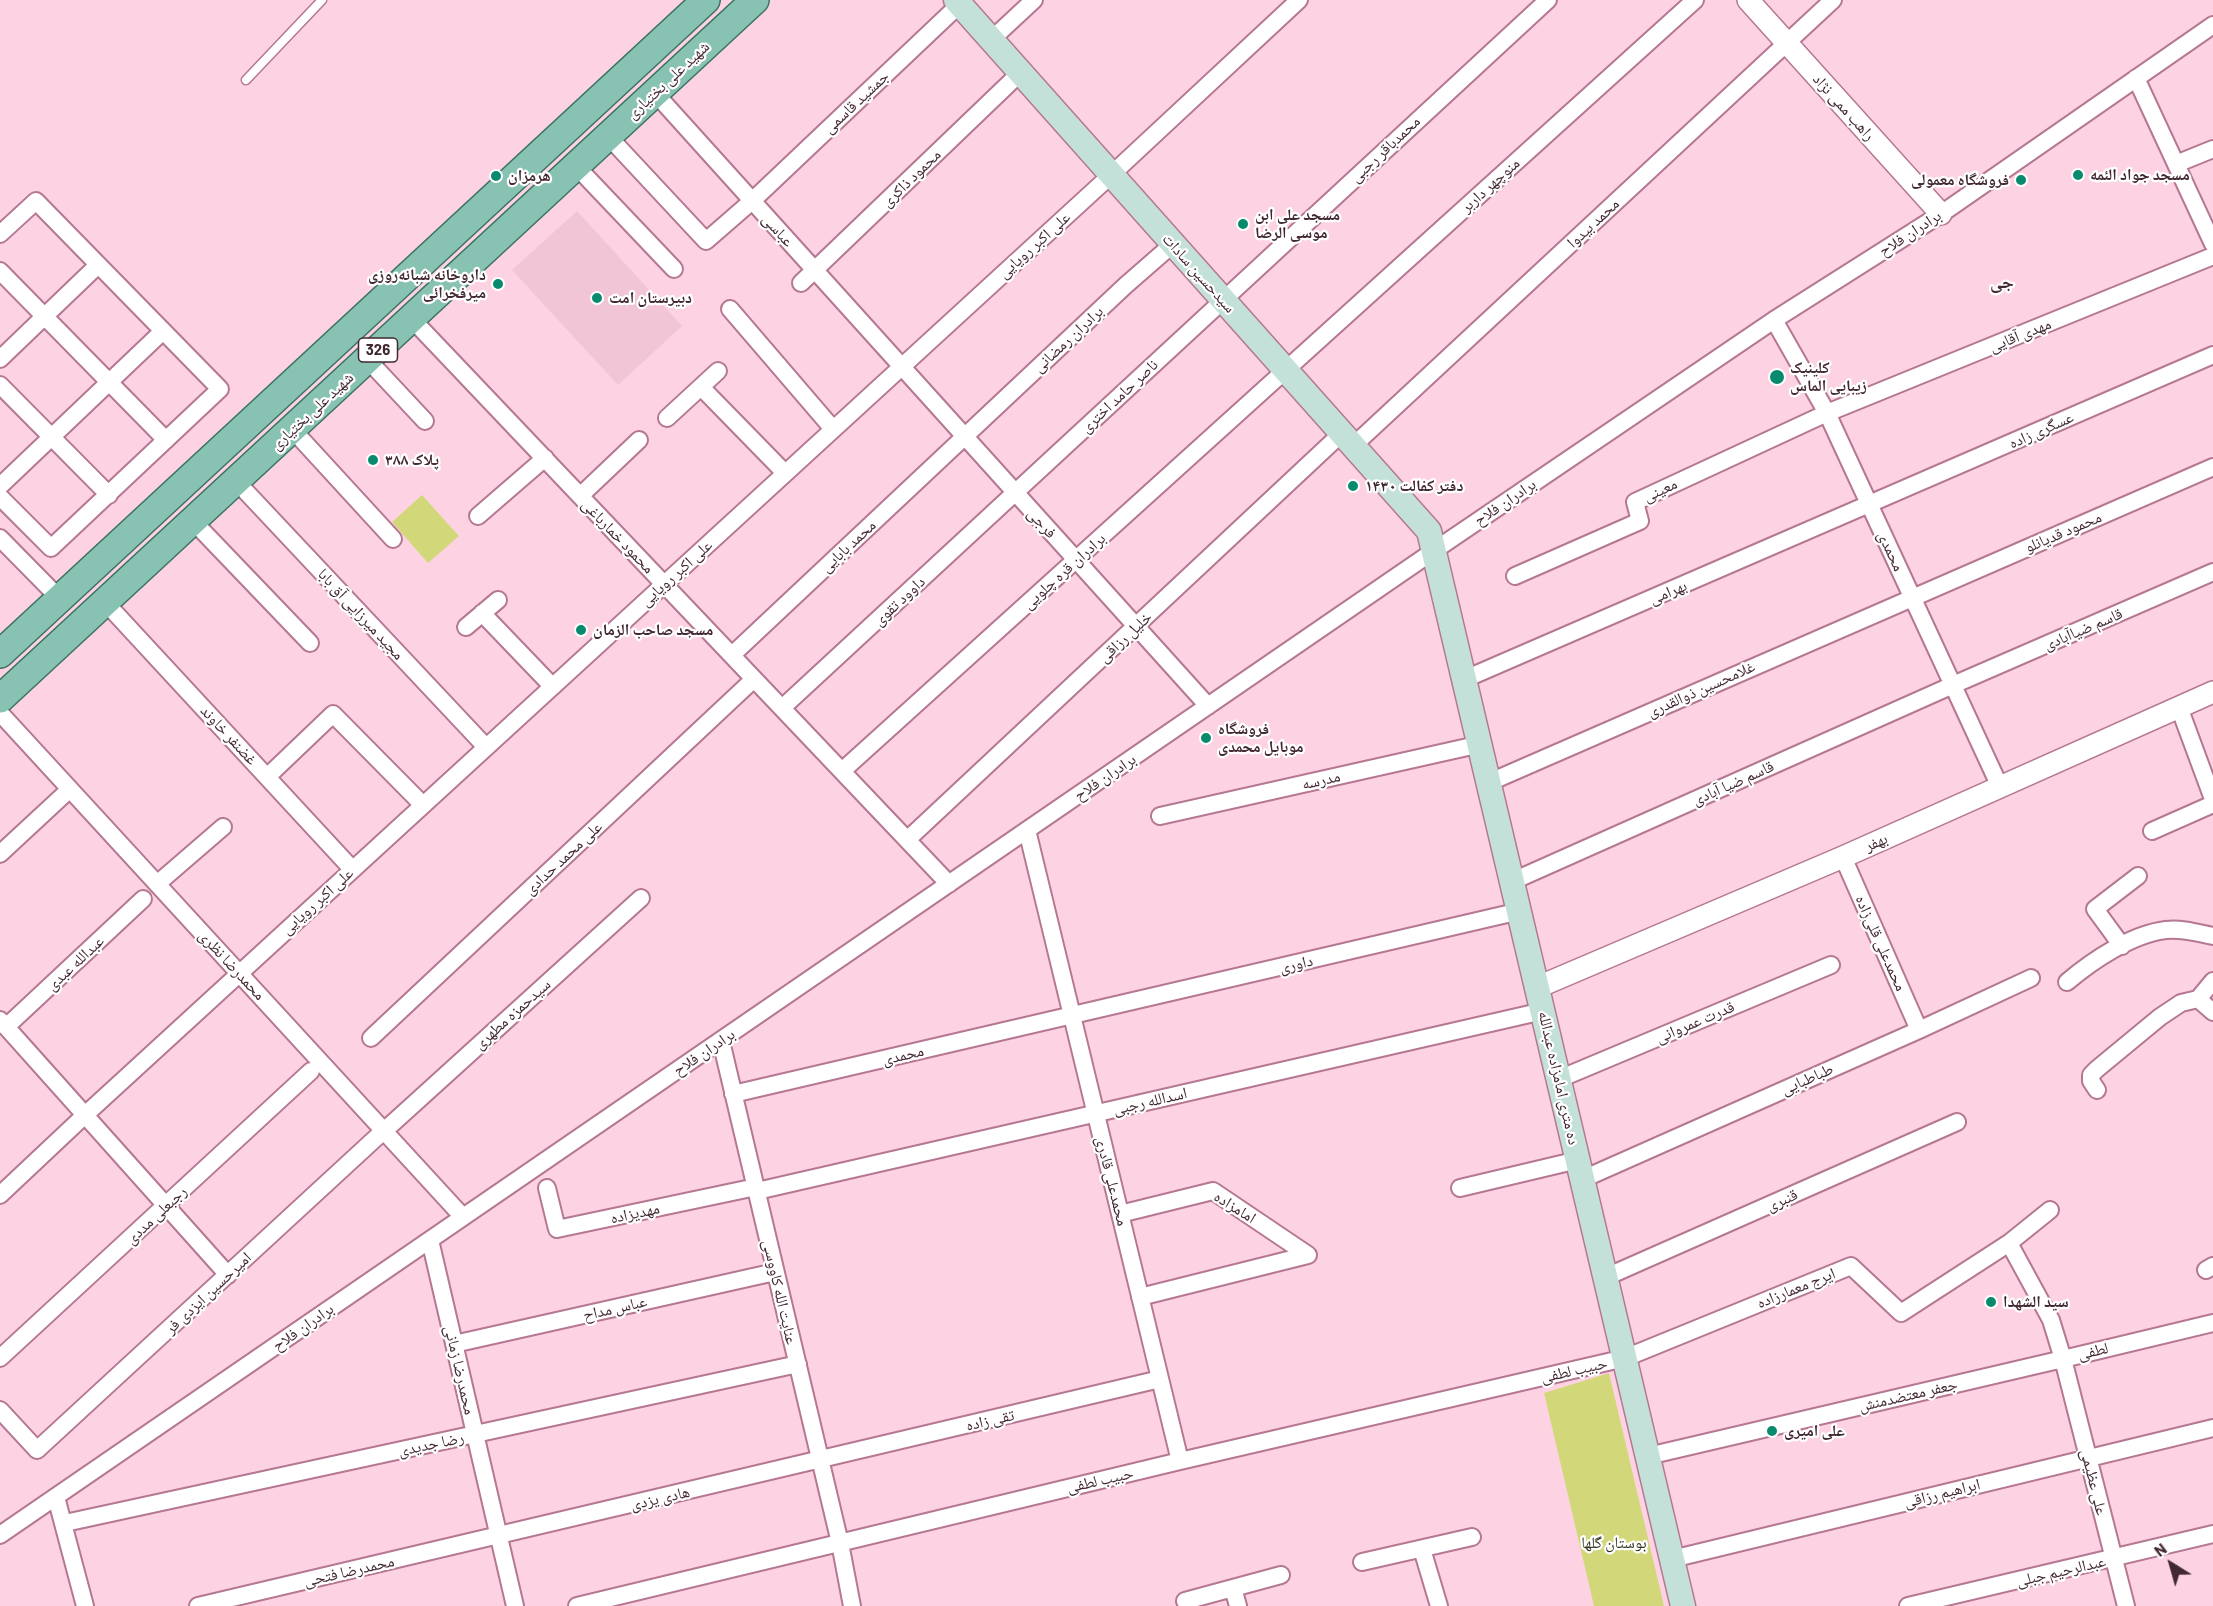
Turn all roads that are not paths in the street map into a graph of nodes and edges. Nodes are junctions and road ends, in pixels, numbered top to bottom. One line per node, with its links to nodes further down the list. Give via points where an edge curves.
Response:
1 (321, 0): 16 (lane)
2 (706, 0): 34 (main road, شهید علی بختیاری / 326)
3 (755, 0): 17 (main road, شهید علی بختیاری / 326)
4 (1034, 0): 12 (street)
5 (1299, 0): 22 (street, علی اکبر رویایی)
6 (1548, 0): 35 (street, محمدباقر رجبی)
7 (1695, 0): 45 (street, منوچهر داربر)
8 (1748, 0): 13 (street, راهب ممی نژاد)
9 (1833, 0): 13 (street, محمد بیدوا)
10 (958, 2): 12 (main road, سیدحسین سادات); 23 (street, جمشید قاسمی)
11 (2213, 25): 15 (street, برادران فلاح)
12 (991, 40): 14 (main road, سیدحسین سادات)
13 (1786, 43): 24 (street, راهب ممی نژاد); 57 (street, محمد بیدوا)
14 (1021, 72): 22 (main road, سیدحسین سادات); 31 (street, محمود ذاکری)
15 (2136, 78): 20 (street); 24 (street, برادران فلاح)
16 (246, 80)
17 (655, 93): 18 (main road, شهید علی بختیاری / 326); 23 (street, عباسی)
18 (608, 136): 21 (main road, شهید علی بختیاری / 326); 23 (street, جمشید قاسمی, via 706,241)
19 (2213, 149): 20 (street)
20 (2176, 164): 27 (street)
21 (576, 166): 30 (street); 38 (main road, شهید علی بختیاری / 326)
22 (1111, 175): 26 (main road, سیدحسین سادات); 44 (street, علی اکبر رویایی)
23 (752, 201): 31 (street, عباسی)
24 (1941, 214): 39 (street, برادران فلاح)
25 (0, 234): 29 (street, via 36,201)
26 (1173, 244): 35 (main road, سیدحسین سادات); 55 (street, برادران رمضانی)
27 (2213, 244)
28 (2213, 256): 50 (street, مهدی آقایی)
29 (98, 265): 37 (street); 40 (street)
30 (674, 269)
31 (814, 270): 33 (street, محمود ذاکری); 44 (street, عباسی)
32 (0, 271): 37 (street)
33 (801, 283)
34 (389, 294): 38 (main road); 80 (main road, شهید علی بختیاری / 326)
35 (1222, 299): 45 (main road, سیدحسین سادات); 65 (street, ناصر حامد اختری)
36 (730, 309): 54 (street)
37 (44, 316): 42 (street); 47 (street)
38 (411, 318): 43 (main road, شهید علی بختیاری / 326); 60 (street, محمود خمارباغی)
39 (1774, 320): 50 (street, محمدی); 74 (street, برادران فلاح)
40 (163, 331): 47 (street); 58 (street, via 220,389)
41 (2213, 355): 69 (street, عسگری زاده)
42 (0, 359)
43 (367, 359): 52 (street); 53 (main road, شهید علی بختیاری / 326)
44 (901, 367): 54 (street, علی اکبر رویایی); 55 (street, فرجی)
45 (1286, 370): 57 (main road, سیدحسین سادات); 75 (street, برادران قره چلویی)
46 (718, 371): 49 (street)
47 (110, 383): 56 (street); 58 (street)
48 (0, 385): 56 (street)
49 (701, 387): 51 (street); 62 (street)
50 (1827, 413): 69 (street, محمدی); 77 (street, معینی, via 1635,502 1640,521)
51 (667, 418)
52 (425, 421)
53 (292, 429): 63 (main road, شهید علی بختیاری / 326); 73 (street)
54 (833, 429): 62 (street, علی اکبر رویایی)
55 (965, 437): 65 (street, فرجی); 88 (street, محمد بابایی)
56 (52, 438): 64 (street); 66 (street)
57 (1348, 439): 74 (main road, سیدحسین سادات, via 1422,521); 84 (street, خلیل رزاقی)
58 (166, 440): 66 (street)
59 (639, 440): 67 (street)
60 (544, 458): 67 (street, محمود خمارباغی); 70 (street)
61 (2213, 467): 79 (street, محمود قدیانلو)
62 (785, 473): 78 (street, علی اکبر رویایی)
63 (236, 481): 71 (main road, شهید علی بختیاری / 326); 100 (street, مجید میرزایی آق بابا)
64 (0, 486)
65 (1016, 494): 75 (street, فرجی); 97 (street, داوود تقوی)
66 (109, 495): 68 (street, via 51,548)
67 (580, 496): 78 (street, محمود خمارباغی)
68 (0, 497)
69 (1870, 505): 79 (street, محمدی); 90 (street, بهرامی)
70 (478, 516)
71 (193, 521): 82 (main road, شهید علی بختیاری / 326); 86 (street)
72 (0, 538): 80 (street)
73 (393, 539)
74 (1435, 550): 90 (main road, ده متری امامزاده عبدالله); 95 (street, برادران فلاح)
75 (1076, 560): 84 (street, فرجی); 101 (street, برادران قره چلویی)
76 (2213, 572): 91 (street, قاسم ضیاآبادی)
77 (1515, 576)
78 (664, 584): 88 (street, محمود خمارباغی); 92 (street, علی اکبر رویایی)
79 (1912, 597): 91 (street, محمدی); 103 (street, غلامحسین ذوالقدری)
80 (60, 599): 87 (main road, شهید علی بختیاری / 326)
81 (498, 600): 83 (street)
82 (105, 602): 94 (main road, شهید علی بختیاری / 326); 102 (street, غضنفر خاوند)
83 (483, 613): 85 (street); 92 (street)
84 (1136, 626): 95 (street, فرجی); 112 (street, خلیل رزاقی)
85 (466, 627)
86 (310, 643)
87 (0, 654)
88 (732, 655): 89 (street, محمود خمارباغی)
89 (754, 679): 97 (street, محمود خمارباغی); 137 (street, علی محمد حدادی)
90 (1466, 679): 99 (main road, ده متری امامزاده عبدالله)
91 (1953, 685): 104 (street, محمدی); 117 (street, قاسم ضیا آبادی)
92 (552, 686): 100 (street, علی اکبر رویایی)
93 (2213, 692): 96 (street, بهفر)
94 (0, 699)
95 (1208, 706): 110 (street, برادران فلاح)
96 (2179, 707): 104 (street, بهفر); 106 (street)
97 (782, 708): 101 (street, محمود خمارباغی)
98 (0, 713): 105 (street, محمدرضا نظری)
99 (1481, 744): 103 (main road, ده متری امامزاده عبدالله); 108 (street, مدرسه)
100 (486, 747): 107 (street, علی اکبر رویایی)
101 (842, 771): 112 (street, محمود خمارباغی)
102 (267, 777): 107 (street, via 333,714); 115 (street, غضنفر خاوند)
103 (1490, 782): 117 (main road, ده متری امامزاده عبدالله)
104 (2000, 787): 114 (street, بهفر)
105 (70, 789): 113 (street); 118 (street, محمدرضا نظری)
106 (2213, 802): 111 (street)
107 (423, 805): 115 (street, علی اکبر رویایی)
108 (1160, 816)
109 (223, 827): 118 (street)
110 (1027, 830): 119 (street, برادران فلاح); 134 (street, محمدعلی قادری)
111 (2152, 831)
112 (907, 840): 119 (street, محمود خمارباغی)
113 (0, 854)
114 (1843, 856): 130 (street, بهفر); 136 (street, محمدعلی قلی‌زاده)
115 (352, 869): 126 (street, علی اکبر رویایی)
116 (2138, 876): 124 (street, via 2095,909)
117 (1513, 881): 122 (main road, ده متری امامزاده عبدالله)
118 (157, 884): 126 (street, محمدرضا نظری)
119 (949, 884): 138 (street, برادران فلاح)
120 (143, 898): 135 (street, عبدالله عبدی)
121 (641, 898): 146 (street, سیدحمزه مطهری)
122 (1520, 911): 130 (main road, ده متری امامزاده عبدالله); 134 (street, داوری)
123 (2213, 936): 124 (street, via 2166,930)
124 (2121, 946): 129 (street)
125 (1831, 965): 140 (street, قدرت عمروانی)
126 (239, 973): 144 (street, علی اکبر رویایی); 146 (street, محمدرضا نظری)
127 (2031, 978): 136 (street, طباطبایی)
128 (2213, 981): 131 (street)
129 (2067, 982)
130 (1538, 987): 132 (main road, ده متری امامزاده عبدالله)
131 (2198, 999): 133 (street); 141 (street, via 2181,1003 2160,1017 2097,1069 2091,1081)
132 (1543, 1011): 140 (main road, ده متری امامزاده عبدالله); 143 (street, اسدالله رجبی)
133 (2213, 1012)
134 (1072, 1016): 142 (street, محمدی); 143 (street, محمدعلی قادری)
135 (3, 1024): 144 (street)
136 (1919, 1030): 147 (street, طباطبایی)
137 (371, 1038)
138 (721, 1041): 142 (street, عنایت‌ الله کاووسی); 155 (street, برادران فلاح)
139 (311, 1071): 152 (street, رجبعلی مددی)
140 (1559, 1079): 147 (main road, ده متری امامزاده عبدالله)
141 (2097, 1090)
142 (733, 1094): 150 (street, عنایت‌ الله کاووسی)
143 (1096, 1114): 150 (street, اسدالله رجبی); 154 (street, محمدعلی قادری)
144 (85, 1115): 151 (street, علی اکبر رویایی); 152 (street)
145 (1957, 1122): 160 (street, قنبری)
146 (381, 1133): 155 (street, محمدرضا نظری); 159 (street, امیرحسین ایزدی فر)
147 (1581, 1170): 149 (street, طباطبایی); 160 (main road, ده متری امامزاده عبدالله)
148 (548, 1188): 150 (street, مهدیزاده, via 557,1229)
149 (1460, 1188)
150 (756, 1189): 158 (street, عنایت‌ الله کاووسی)
151 (0, 1195)
152 (166, 1205): 159 (street); 164 (street, رجبعلی مددی)
153 (2050, 1210): 157 (street)
154 (1120, 1214): 161 (street, محمدعلی قادری); 161 (street, امامزاده, via 1213,1191 1308,1255)
155 (463, 1217): 156 (street, برادران فلاح)
156 (430, 1240): 163 (street, محمدرضا زمانی); 176 (street, برادران فلاح)
157 (2009, 1243): 165 (street, ایرج معمارزاده, via 1901,1313 1851,1266); 166 (street, لطفی, via 2051,1320)
158 (776, 1272): 163 (street, عباس مداح); 167 (street, عنایت‌ الله کاووسی)
159 (228, 1275): 169 (street, امیرحسین ایزدی فر, via 37,1450)
160 (1606, 1277): 165 (main road, ده متری امامزاده عبدالله)
161 (1140, 1297): 168 (street, محمدعلی قادری)
162 (2213, 1323): 166 (street, لطفی)
163 (454, 1344): 171 (street, محمدرضا زمانی)
164 (0, 1358)
165 (1625, 1358): 172 (main road, ده متری امامزاده عبدالله); 175 (street, حبیب لطفی)
166 (2063, 1359): 172 (street, جعفر معتضدمنش); 173 (street, علی عظیمی)
167 (798, 1364): 171 (street, رضا جدیدی); 174 (street, عنایت‌ الله کاووسی)
168 (1160, 1379): 174 (street, تقی زاده); 175 (street, محمدعلی قادری)
169 (0, 1410)
170 (2213, 1428): 173 (street, ابراهیم رزاقی)
171 (475, 1434): 177 (street, رضا جدیدی); 180 (street, محمدرضا زمانی)
172 (1648, 1456): 185 (main road, ده متری امامزاده عبدالله)
173 (2088, 1458): 184 (street, علی عظیمی); 185 (street, ابراهیم رزاقی)
174 (820, 1460): 180 (street, هادی یزدی); 182 (street, عنایت‌ الله کاووسی)
175 (1180, 1461): 182 (street, حبیب لطفی)
176 (56, 1497): 177 (street); 179 (street, برادران فلاح)
177 (64, 1523): 190 (street)
178 (2213, 1534): 184 (street, عبدالرحیم جبلی)
179 (0, 1535)
180 (499, 1537): 191 (street, محمدرضا فتحی); 192 (street, محمدرضا زمانی)
181 (1473, 1537): 183 (street)
182 (840, 1543): 193 (street, حبیب لطفی); 194 (street, عنایت‌ الله کاووسی)
183 (1422, 1549): 186 (street); 196 (street)
184 (2114, 1558): 198 (street, عبدالرحیم جبلی); 199 (street, علی عظیمی)
185 (1672, 1559): 197 (main road, ده متری امامزاده عبدالله)
186 (1362, 1562)
187 (1281, 1575): 188 (street)
188 (1233, 1588): 189 (street); 195 (street)
189 (1185, 1601)
190 (85, 1606)
191 (198, 1606)
192 (515, 1606)
193 (577, 1606)
194 (852, 1606)
195 (1238, 1606)
196 (1439, 1606)
197 (1683, 1606)
198 (1908, 1606)
199 (2126, 1606)

